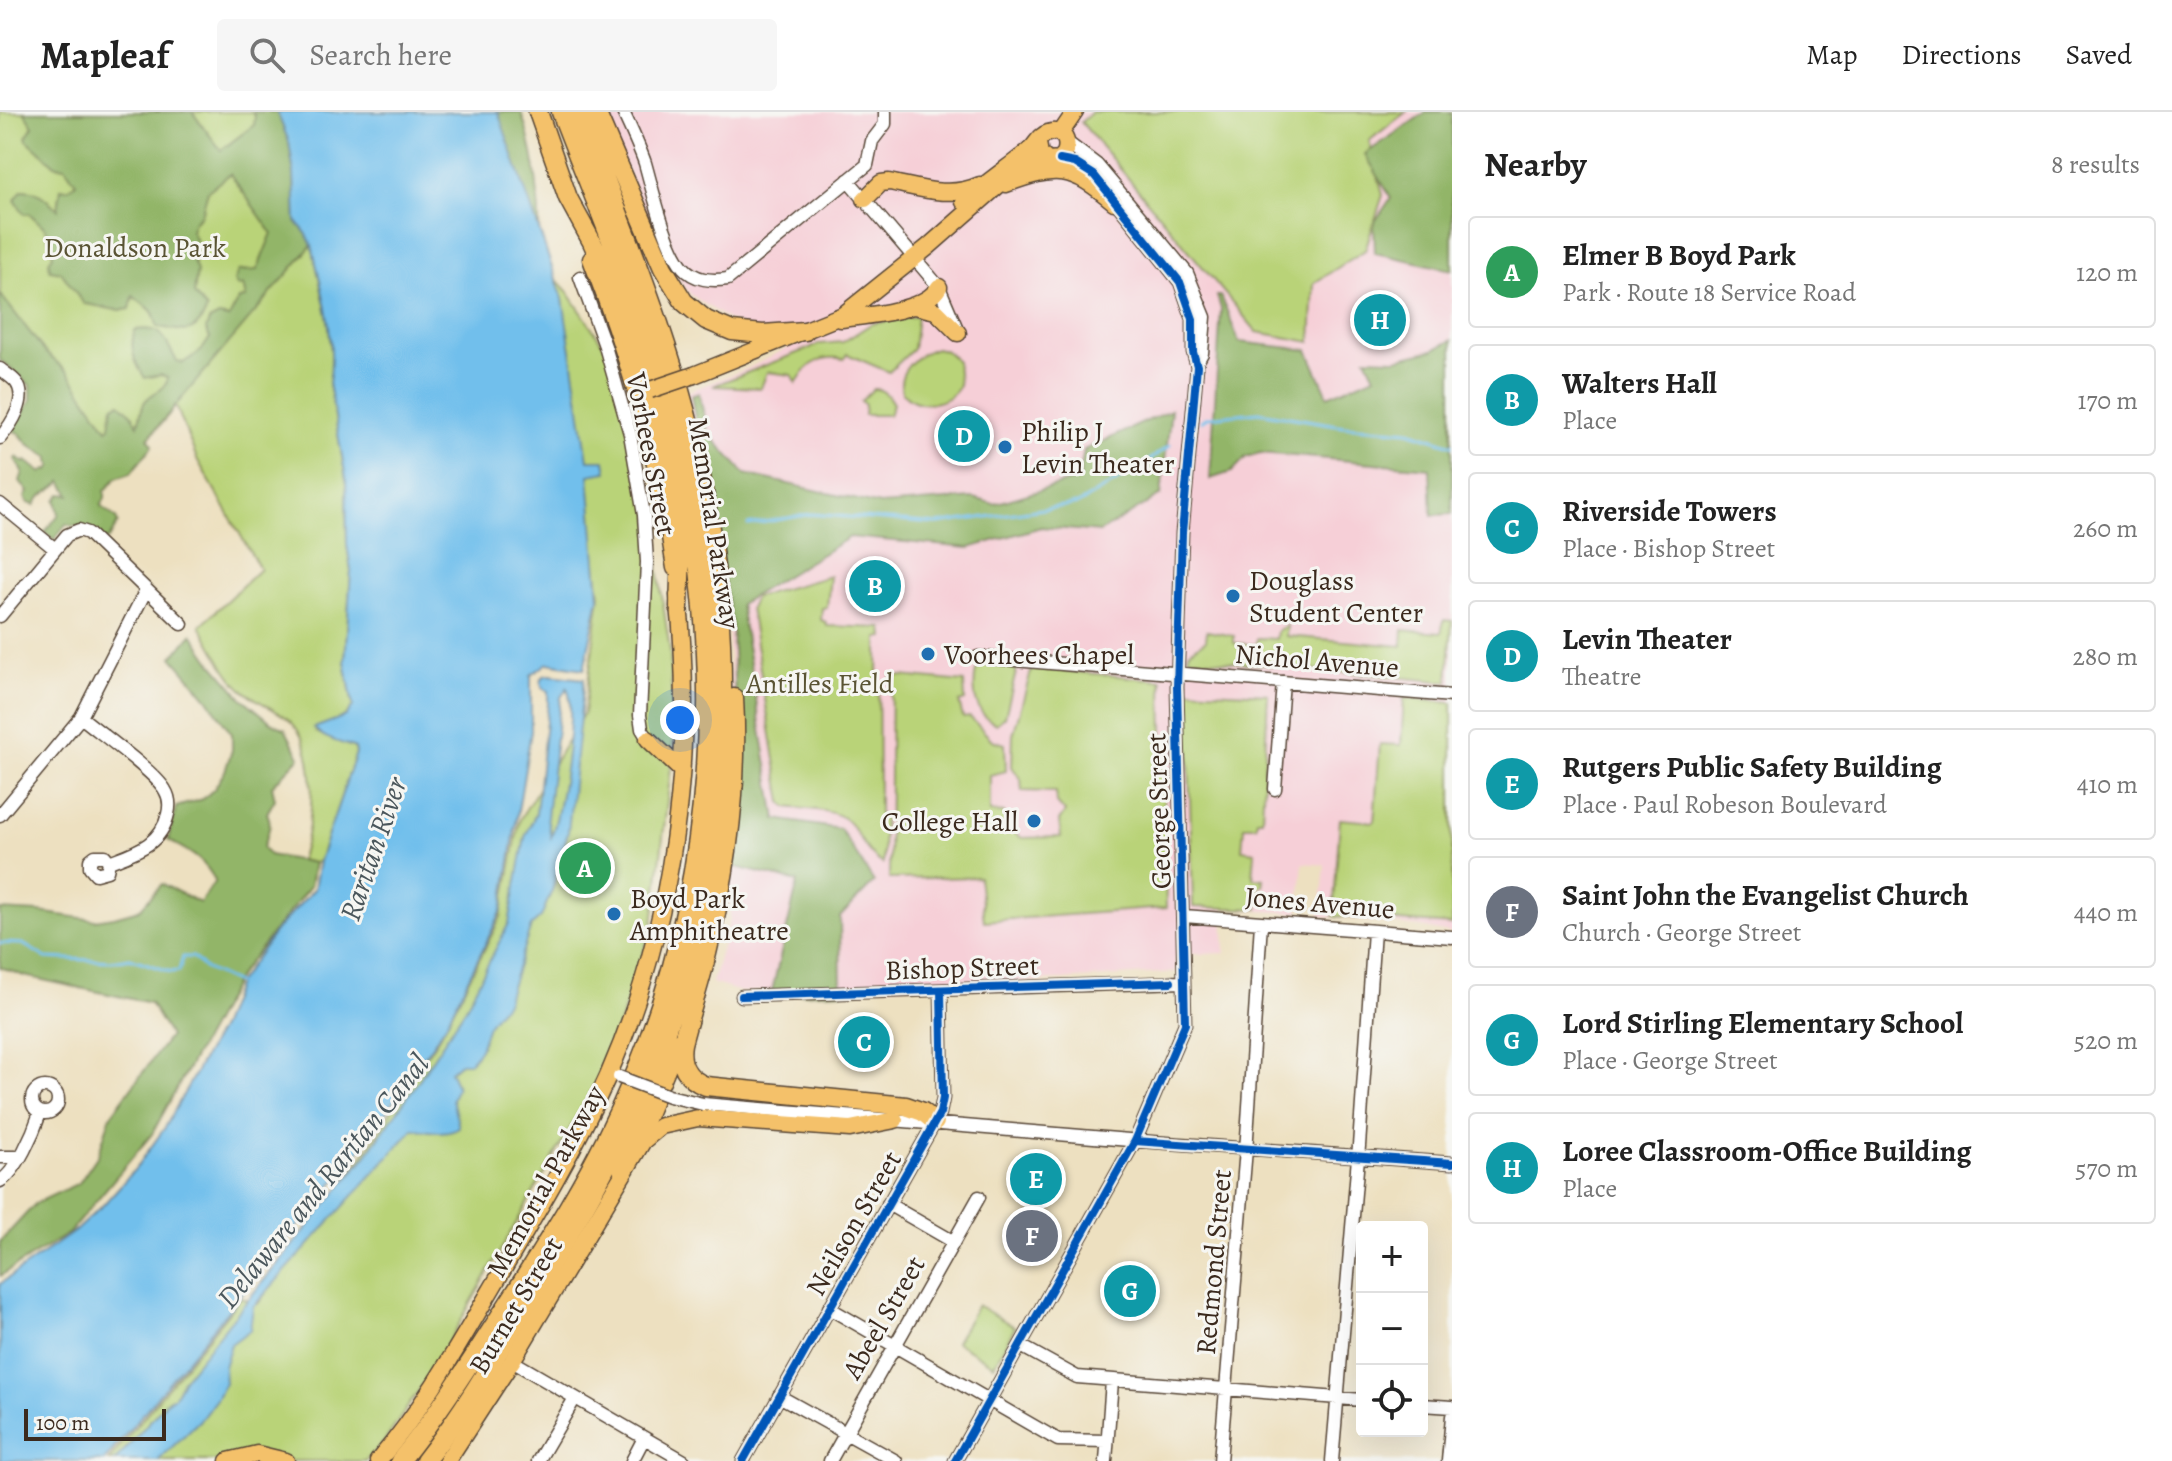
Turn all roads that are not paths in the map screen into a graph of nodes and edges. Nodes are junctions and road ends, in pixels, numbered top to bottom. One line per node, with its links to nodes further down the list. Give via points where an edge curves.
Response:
1 (538, 112): 15 (highway)
2 (561, 112): 90 (highway, Memorial Parkway, via 641,321 684,478 706,622 703,801 671,970 608,1135 498,1319)
3 (579, 112): 29 (highway, Memorial Parkway, via 662,331)
4 (596, 112): 23 (highway, via 663,268 684,302 706,320 732,331)
5 (623, 112): 12 (street, via 676,254 684,269 700,279 728,279)
6 (885, 112): 11 (street)
7 (1075, 112): 8 (main road)
8 (1064, 138): 9 (main road, via 1046,133); 10 (main road, via 1066,154); 25 (street, George Street, via 1097,165 1187,273 1205,317)
9 (1038, 143): 10 (main road, via 1040,154); 14 (main road)
10 (1054, 161): 14 (main road, via 1022,166); 17 (street, George Street, via 1089,170)
11 (867, 165): 12 (street); 13 (street)
12 (848, 180): 16 (street)
13 (889, 182): 14 (main road, via 944,193); 16 (main road)
14 (993, 184): 17 (main road, via 1063,171); 18 (main road)
15 (568, 198): 27 (highway, via 609,278); 33 (main road, via 645,426)
16 (865, 199): 18 (street)
17 (1114, 202): 25 (street, George Street, via 1180,282 1193,319)
18 (912, 253): 20 (street); 22 (main road, via 843,315)
19 (580, 277): 42 (street, Vorhees Street, via 630,434 644,515 640,715)
20 (939, 287): 21 (main road, via 930,299); 24 (street)
21 (914, 306): 22 (main road); 24 (main road, via 936,311)
22 (831, 319): 23 (main road)
23 (805, 331): 27 (main road, bridge)
24 (959, 337)
25 (1197, 362): 37 (street, George Street, via 1182,533)
26 (0, 369): 28 (street, via 18,386 19,403)
27 (648, 391): 33 (highway, via 678,528)
28 (0, 438)
29 (705, 499): 54 (highway, via 728,622 734,778 721,892); 91 (highway, Memorial Parkway, via 720,633 721,753 705,883 682,982 645,1086 602,1175 490,1366)
30 (0, 504): 31 (street)
31 (55, 549): 32 (street, via 76,530 88,533); 34 (street)
32 (146, 590): 35 (street); 40 (street)
33 (679, 607): 41 (main road)
34 (0, 616)
35 (182, 624)
36 (978, 657): 37 (street, Nichol Avenue)
37 (1178, 673): 38 (street, Nichol Avenue); 47 (street, George Street)
38 (1283, 682): 39 (street, Nichol Avenue); 44 (street)
39 (1452, 696)
40 (81, 717): 45 (street); 46 (street, via 158,781 170,803 164,826 151,844)
41 (683, 725): 42 (main road, via 667,741); 43 (main road)
42 (648, 739): 43 (main road)
43 (681, 770): 55 (main road, via 657,927)
44 (1275, 789)
45 (0, 815)
46 (109, 862)
47 (1184, 916): 48 (street, Jones Avenue); 51 (street, George Street)
48 (1261, 923): 49 (street, Jones Avenue); 60 (street, Redmond Street)
49 (1374, 931): 50 (street, Jones Avenue); 61 (street)
50 (1452, 937)
51 (1184, 982): 52 (street, Bishop Street); 59 (street, George Street, via 1185,1024)
52 (941, 990): 53 (street, Bishop Street); 58 (street, Neilson Street, via 943,1098)
53 (742, 996)
54 (690, 1014): 58 (highway, via 681,1058 685,1070 702,1085 906,1106); 65 (highway)
55 (614, 1076): 57 (street, bridge, via 703,1104); 89 (main road, via 462,1339)
56 (40, 1113): 63 (street)
57 (895, 1120): 58 (street); 65 (main road, Burnet Street, via 850,1129 705,1118 677,1121 650,1134)
58 (935, 1122): 59 (street); 68 (street, Neilson Street)
59 (1135, 1141): 60 (street); 72 (street, George Street)
60 (1247, 1149): 61 (street); 75 (street, Redmond Street)
61 (1359, 1156): 64 (street); 78 (street)
62 (0, 1157): 63 (street)
63 (18, 1157): 66 (street)
64 (1452, 1163)
65 (623, 1172): 73 (main road, Burnet Street)
66 (1, 1178)
67 (979, 1197): 69 (street, Abeel Street)
68 (888, 1204): 69 (street); 70 (street, Neilson Street)
69 (954, 1242): 71 (street, Abeel Street)
70 (829, 1308): 71 (street); 76 (street, Neilson Street)
71 (893, 1346): 80 (street); 84 (street, Abeel Street)
72 (1021, 1346): 74 (street, via 1077,1377); 80 (street, George Street)
73 (512, 1361): 77 (street); 92 (main road, Burnet Street)
74 (1112, 1381): 75 (street); 86 (street)
75 (1226, 1389): 78 (street); 101 (street, Redmond Street)
76 (779, 1396): 84 (street); 96 (street, Neilson Street)
77 (575, 1398): 85 (street); 93 (street)
78 (1337, 1398): 79 (street); 102 (street)
79 (1356, 1400)
80 (989, 1401): 86 (street, via 1058,1440); 99 (street, George Street)
81 (1428, 1405): 82 (street)
82 (1452, 1407)
83 (1452, 1416): 103 (street)
84 (846, 1433): 97 (street, Abeel Street); 98 (street)
85 (644, 1438): 94 (street); 95 (street)
86 (1107, 1441): 100 (street)
87 (228, 1461): 88 (main road, via 257,1454)
88 (286, 1461)
89 (378, 1461)
90 (400, 1461)
91 (425, 1461)
92 (447, 1461)
93 (538, 1461)
94 (632, 1461)
95 (684, 1461)
96 (743, 1461)
97 (830, 1461)
98 (896, 1461)
99 (955, 1461)
100 (1106, 1461)
101 (1220, 1461)
102 (1332, 1461)
103 (1448, 1461)

